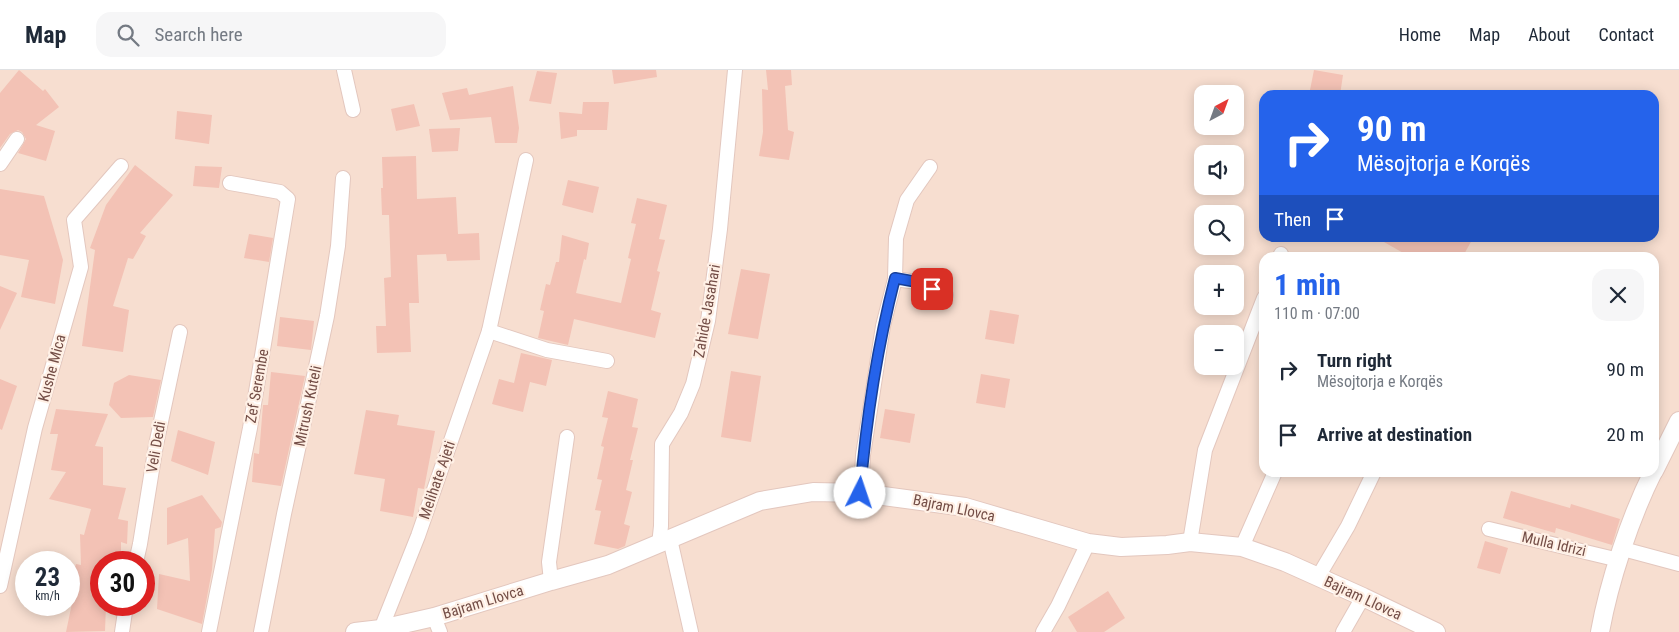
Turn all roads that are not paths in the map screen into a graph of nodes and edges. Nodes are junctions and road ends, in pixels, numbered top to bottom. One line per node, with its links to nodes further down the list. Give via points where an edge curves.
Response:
1 (344, 70): 3 (street)
2 (736, 70): 25 (street, Zahide Jasahari, via 708,321 693,384 681,413 662,444 661,526)
3 (353, 110)
4 (17, 139): 6 (street)
5 (526, 160): 14 (street, Melihate Ajeti)
6 (0, 164)
7 (121, 166): 34 (street, Kushe Mica, via 74,220 81,267 35,428)
8 (930, 167): 11 (street, via 907,200 896,238)
9 (343, 178): 41 (street, Mitrush Kuteli, via 338,246 327,316)
10 (230, 184): 40 (street, Zef Serembe, via 280,192 288,199 250,428)
11 (895, 278): 12 (street, via 917,282); 23 (street, via 883,326)
12 (946, 295)
13 (1259, 311): 26 (street, via 1205,450)
14 (489, 331): 16 (street, via 547,350); 38 (street, Melihate Ajeti, via 418,536)
15 (180, 332): 29 (street, Veli Dedi, via 156,445)
16 (607, 361)
17 (1679, 421): 19 (street)
18 (567, 437): 33 (street, via 549,562)
19 (1659, 460)
20 (1273, 477): 28 (street)
21 (1372, 477): 32 (street, Bajram Llovca)
22 (1650, 477): 30 (street)
23 (860, 493): 25 (street, Bajram Llovca, via 813,492 760,501); 27 (street, Bajram Llovca, via 965,507)
24 (1489, 529): 30 (street, Mulla Idrizi)
25 (664, 542): 33 (street, Bajram Llovca, via 608,565); 43 (street)
26 (1190, 542): 27 (street, Bajram Llovca, via 1121,546); 28 (street, Bajram Llovca)
27 (1088, 543): 44 (street)
28 (1242, 547): 32 (street, Bajram Llovca)
29 (138, 551)
30 (1621, 554): 31 (street, Mulla Idrizi); 47 (street)
31 (1679, 564)
32 (1318, 577): 35 (street, Bajram Llovca)
33 (552, 581): 37 (street, Bajram Llovca)
34 (0, 586)
35 (1363, 597): 45 (street); 46 (street, Bajram Llovca)
36 (124, 616): 39 (street)
37 (437, 625): 38 (street, Bajram Llovca)
38 (381, 628): 42 (street, Bajram Llovca)
39 (122, 632)
40 (209, 632)
41 (261, 632)
42 (355, 632)
43 (691, 632)
44 (1043, 632)
45 (1343, 632)
46 (1436, 632)
47 (1600, 632)

